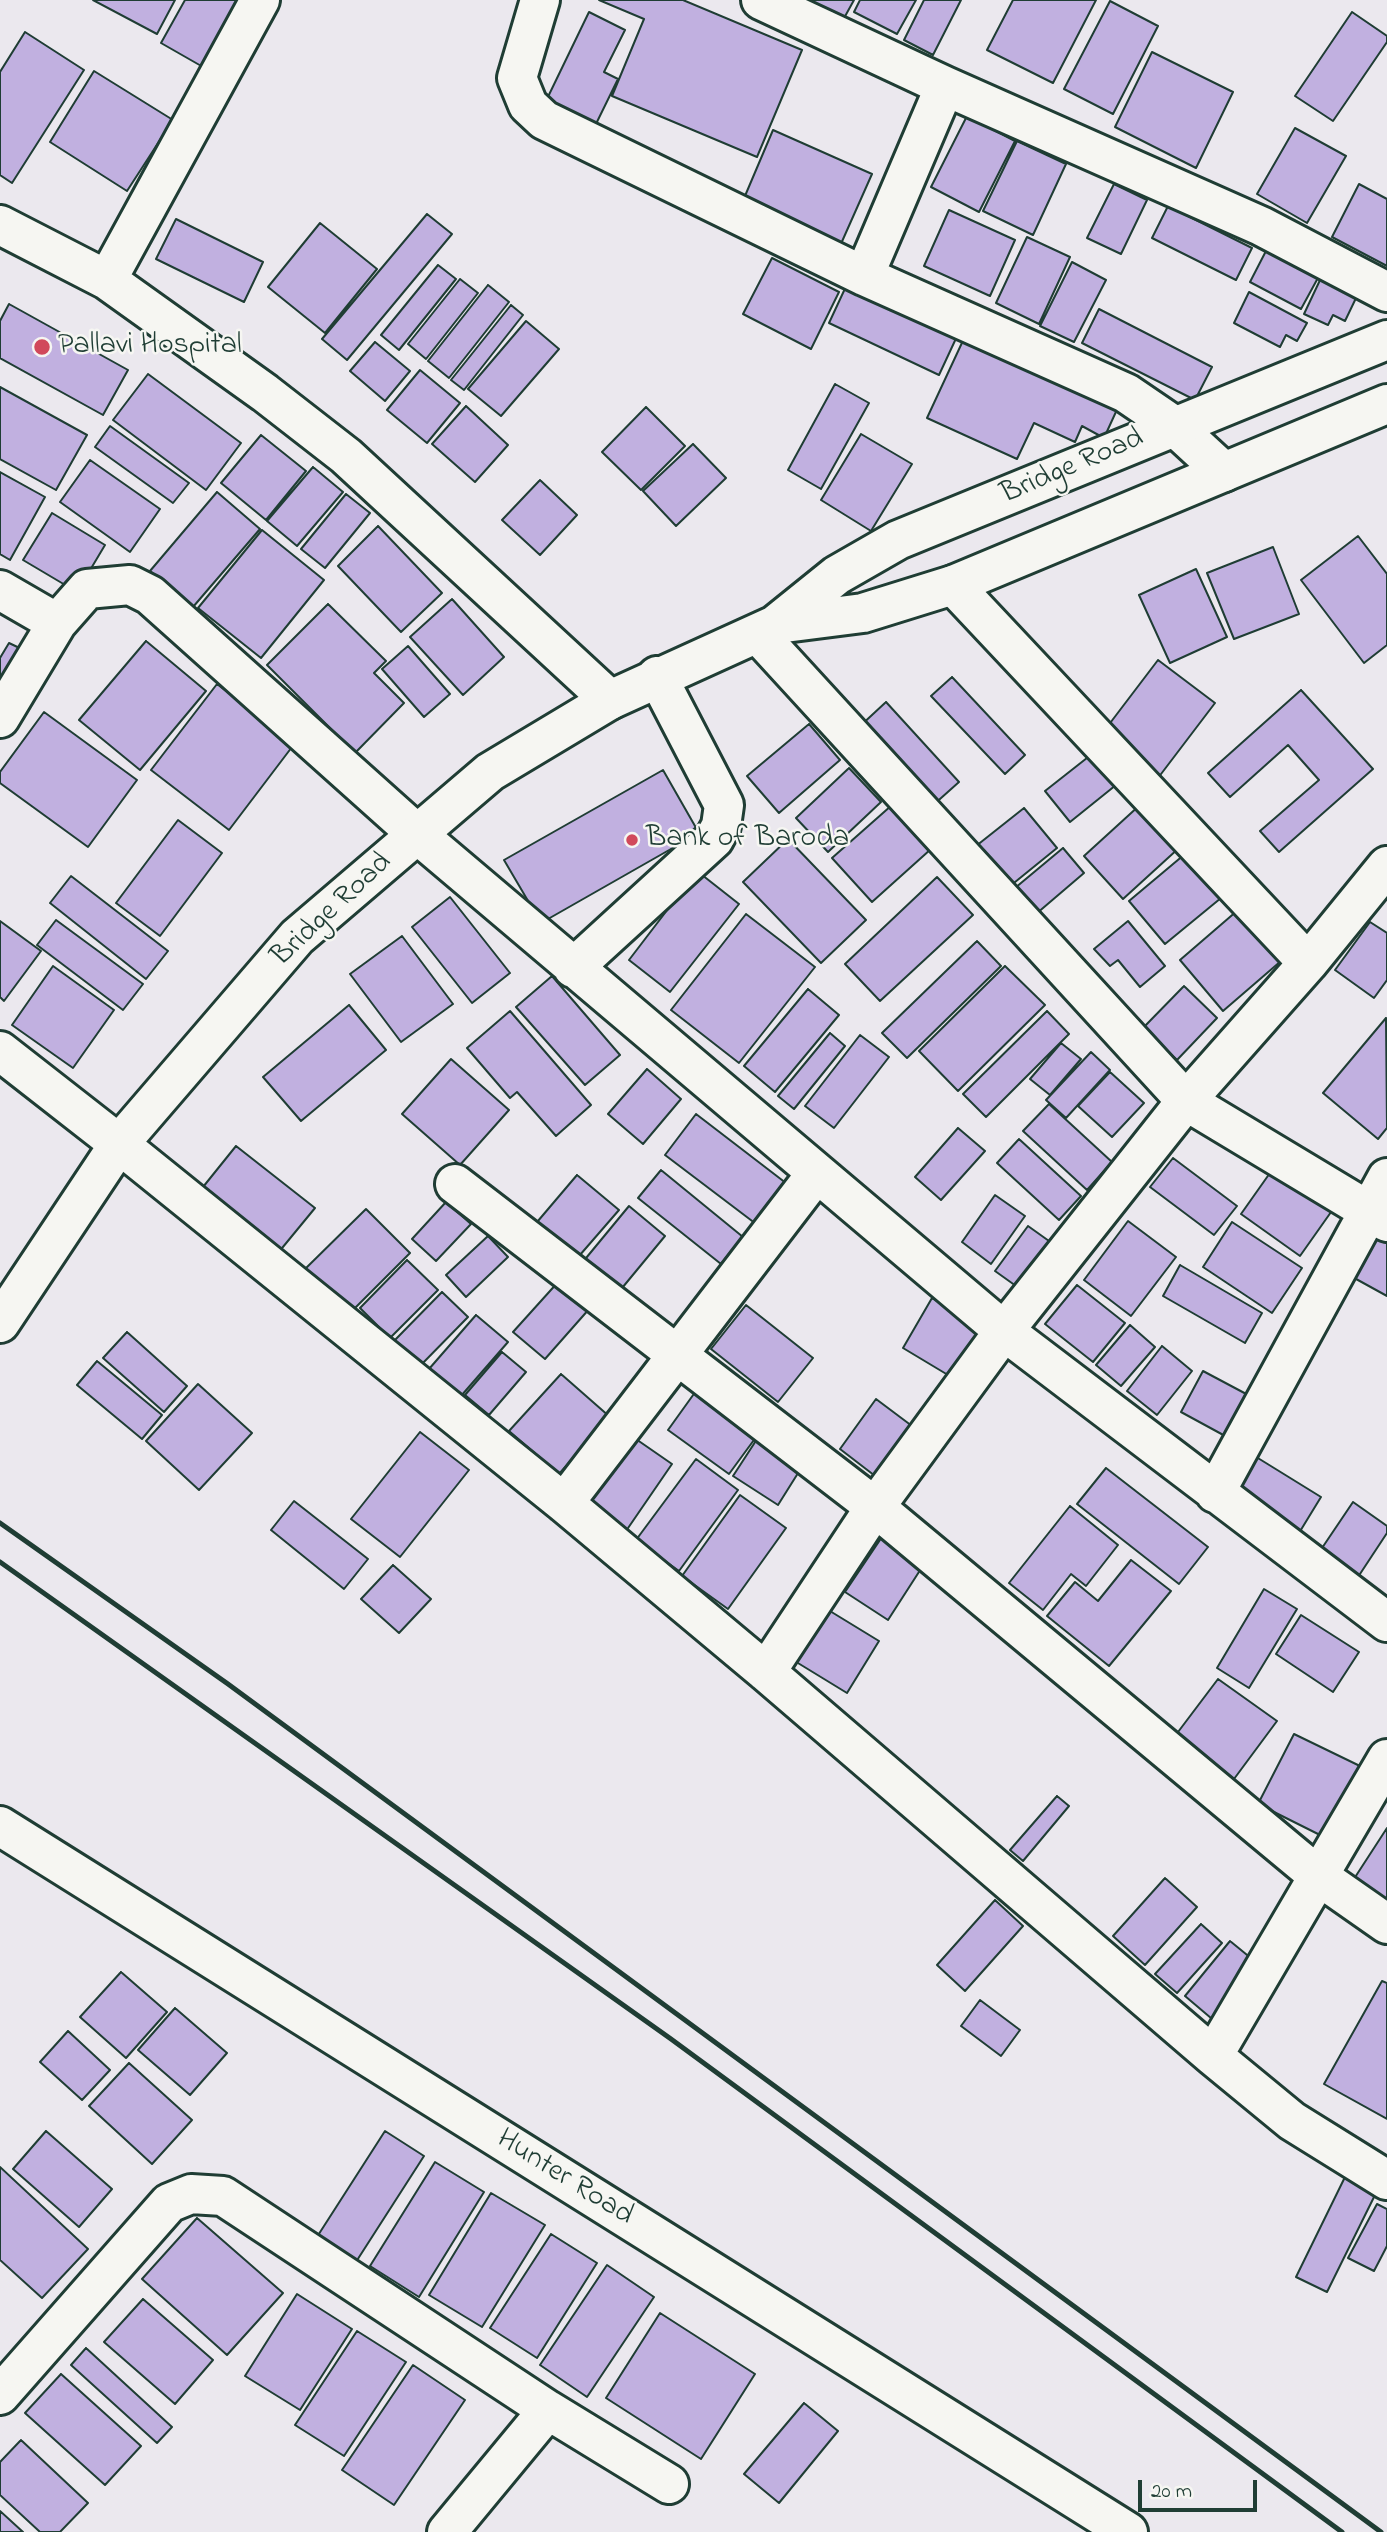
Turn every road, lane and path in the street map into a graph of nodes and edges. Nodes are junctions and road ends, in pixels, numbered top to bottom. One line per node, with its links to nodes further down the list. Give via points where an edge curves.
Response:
1 (260, 0): 7 (street)
2 (540, 0): 6 (street, via 517,78 528,105 544,120)
3 (761, 0): 4 (street)
4 (945, 86): 6 (street); 8 (street, via 1261,226)
5 (0, 225): 7 (street)
6 (864, 276): 11 (street, via 1126,393)
7 (107, 280): 18 (street, via 346,456)
8 (1387, 292)
9 (1387, 340): 11 (street, Bridge Road)
10 (1387, 404): 12 (street, Bridge Road)
11 (1173, 425): 12 (street); 16 (street, Bridge Road, via 898,540 837,575)
12 (1224, 472): 13 (street, Bridge Road)
13 (953, 585): 16 (street, Bridge Road, via 863,612); 22 (street)
14 (0, 590): 15 (street)
15 (57, 623): 19 (street); 20 (street, via 87,589 130,585 150,595)
16 (766, 629): 17 (street, Bridge Road); 25 (street)
17 (657, 676): 18 (street, Bridge Road); 23 (street, via 724,805 721,826 714,839)
18 (610, 700): 20 (street, Bridge Road, via 490,772)
19 (0, 718)
20 (417, 834): 23 (street); 26 (street, Bridge Road, via 297,937)
21 (1387, 866): 22 (street)
22 (1308, 963): 25 (street)
23 (573, 968): 27 (street)
24 (0, 1051): 26 (street)
25 (1186, 1101): 30 (street); 32 (street)
26 (119, 1144): 31 (street, Bridge Road); 35 (street)
27 (816, 1174): 32 (street); 33 (street)
28 (1387, 1178): 30 (street)
29 (455, 1184): 33 (street)
30 (1377, 1217): 34 (street)
31 (0, 1324)
32 (1004, 1331): 34 (street); 36 (street)
33 (679, 1354): 35 (street); 36 (street)
34 (1215, 1493): 37 (street)
35 (564, 1503): 38 (street)
36 (875, 1507): 38 (street); 41 (street)
37 (1387, 1622)
38 (766, 1672): 43 (street)
39 (1387, 1759): 41 (street)
40 (0, 1826): 49 (street, Hunter Road)
41 (1317, 1875): 42 (street); 43 (street)
42 (1387, 1924)
43 (1213, 2056): 44 (street, via 1292,2121)
44 (1387, 2180)
45 (0, 2395): 46 (street, via 169,2203 191,2194 223,2196)
46 (548, 2410): 47 (street); 48 (street)
47 (669, 2484)
48 (447, 2532)
49 (1128, 2532)

